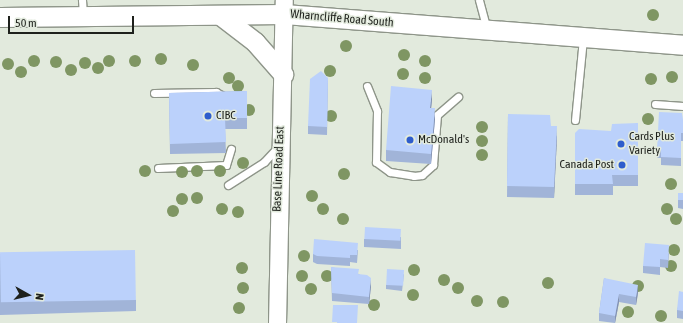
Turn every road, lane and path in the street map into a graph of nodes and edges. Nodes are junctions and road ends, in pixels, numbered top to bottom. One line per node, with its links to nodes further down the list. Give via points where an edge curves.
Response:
1 (478, 0): 6 (lane)
2 (284, 7): 4 (main road, Wharncliffe Road South); 6 (main road, Wharncliffe Road South); 9 (street, Base Line Road East)
3 (82, 8): 4 (main road, Wharncliffe Road South); 5 (main road, Wharncliffe Road South)
4 (220, 15): 9 (main road, via 255,42)
5 (0, 17)
6 (488, 31): 7 (main road, Wharncliffe Road South)
7 (583, 39): 8 (main road, Wharncliffe Road South); 16 (lane)
8 (683, 45)
9 (283, 74): 17 (street, Base Line Road East)
10 (367, 86): 12 (lane, via 377,111 376,162 390,172 414,176 422,175 433,165 437,115)
11 (154, 93): 13 (lane, via 216,92)
12 (458, 97)
13 (230, 101)
14 (655, 104): 15 (lane)
15 (683, 106)
16 (576, 120)
17 (280, 145): 20 (lane, via 264,162); 21 (street, Base Line Road East)
18 (232, 149): 19 (lane, via 226,165)
19 (158, 168)
20 (228, 185)
21 (277, 323)

